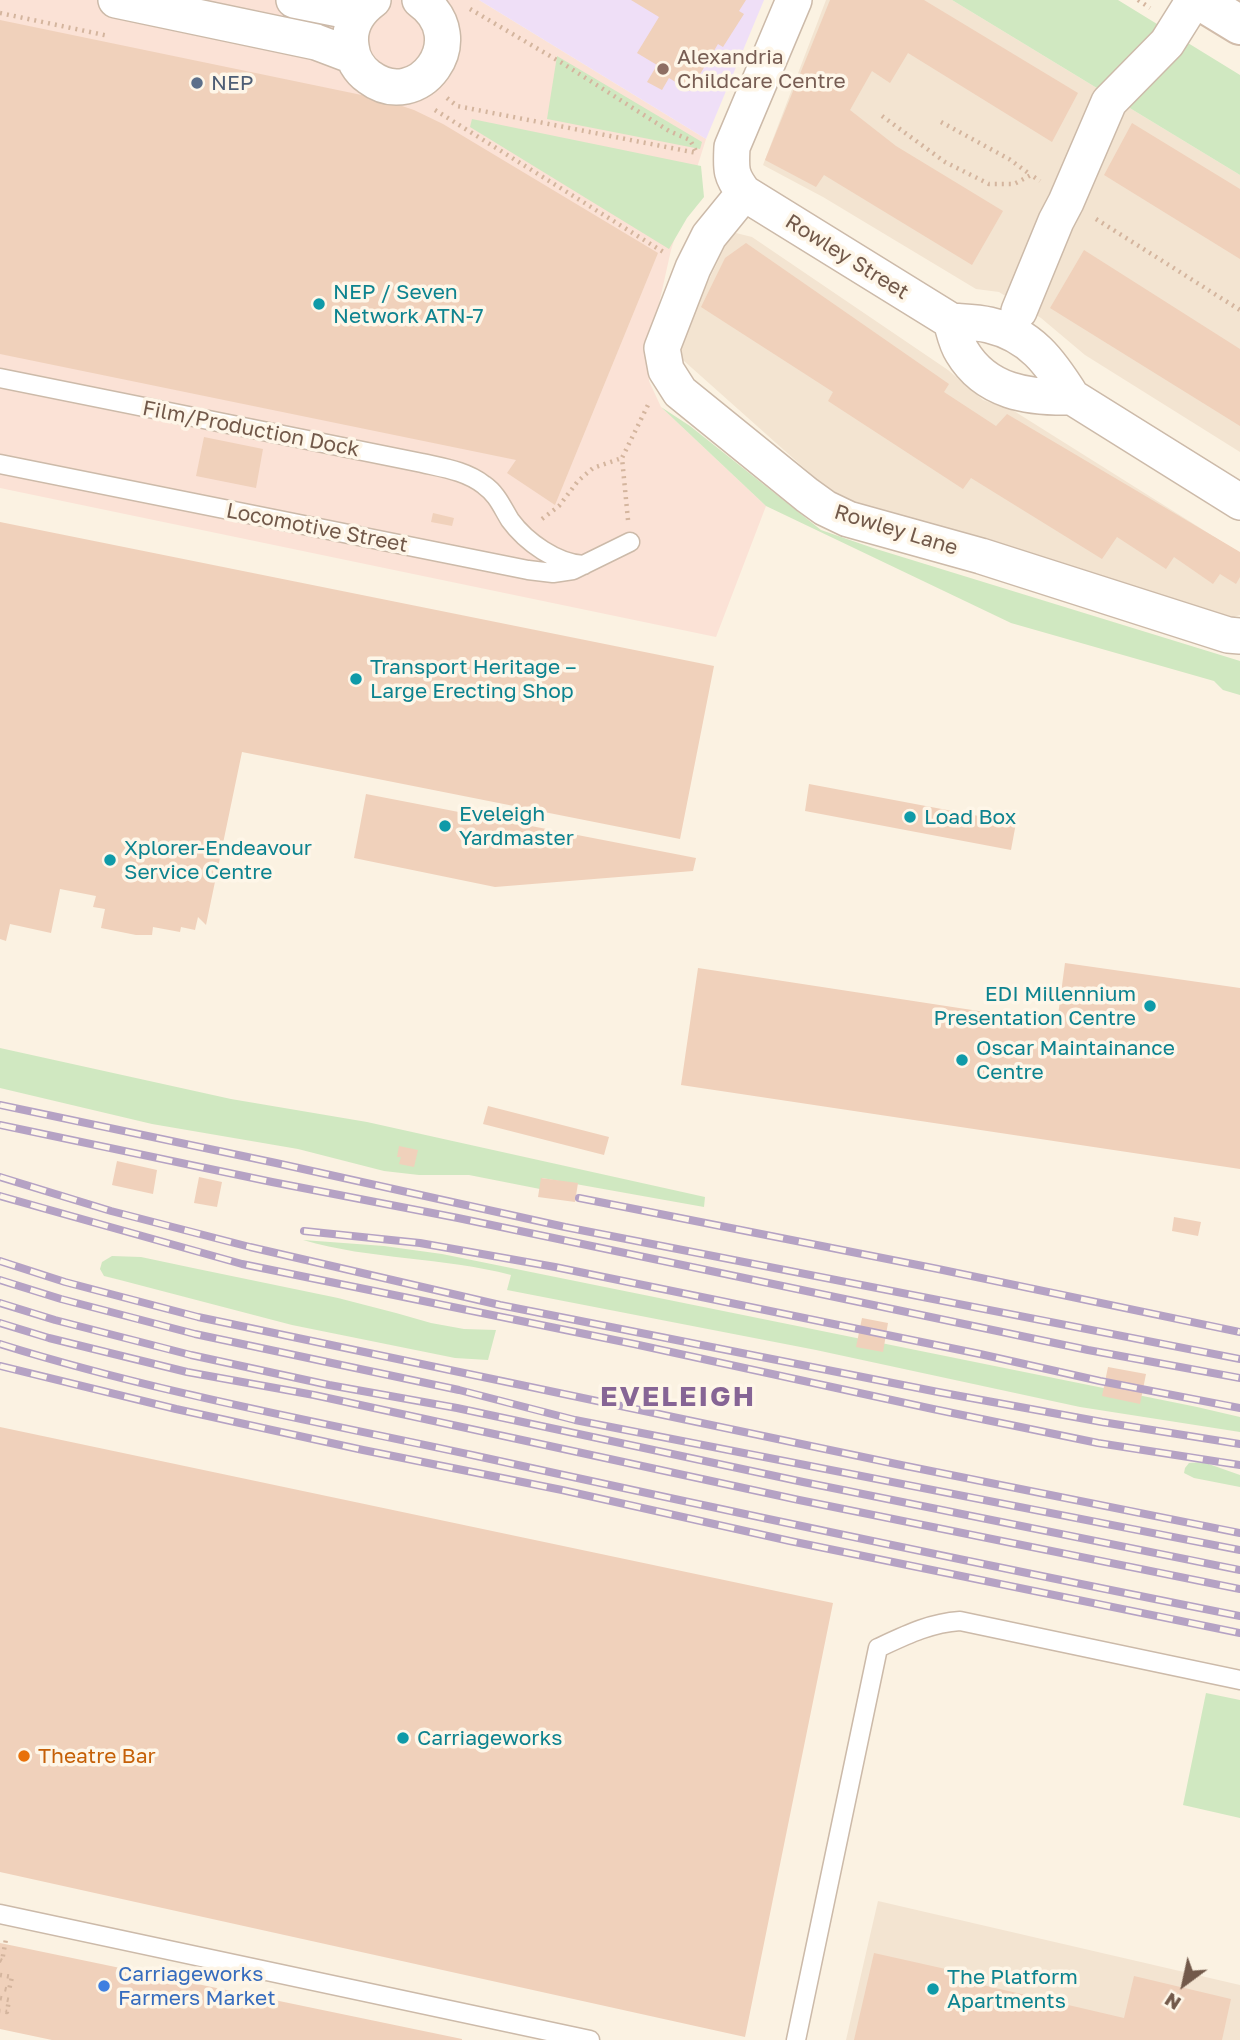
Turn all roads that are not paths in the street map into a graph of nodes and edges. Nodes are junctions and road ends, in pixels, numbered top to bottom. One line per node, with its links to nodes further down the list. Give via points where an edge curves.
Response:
1 (116, 0): 7 (street)
2 (293, 0): 6 (street)
3 (420, 0): 9 (street, via 440,24 443,46 435,67 418,82 383,92)
4 (794, 0): 10 (street, via 732,147 734,180)
5 (1197, 0): 8 (street); 11 (street, via 1167,43 1110,102)
6 (366, 6): 9 (street, via 351,34)
7 (225, 11): 9 (street)
8 (1240, 25)
9 (353, 56)
10 (744, 194): 12 (street, Rowley Street); 19 (street, Rowley Lane, via 709,236 662,348 666,370 680,391 796,486 848,519)
11 (1019, 311)
12 (951, 321): 14 (street, Rowley Street, via 987,324 1016,334 1042,354); 14 (street, via 961,350 980,375 1015,392 1043,398)
13 (0, 378): 18 (lane, Film/Production Dock, via 463,472 496,495 511,521 541,548 558,559)
14 (1072, 397): 16 (street, Rowley Street)
15 (0, 464): 18 (lane, Locomotive Street, via 528,570 553,573)
16 (1240, 502)
17 (630, 542): 18 (lane, Locomotive Street)
18 (584, 565)
19 (1240, 636)
20 (1240, 1680): 23 (lane, via 960,1621 940,1622 878,1648)
21 (0, 1914): 22 (lane)
22 (590, 2040)
23 (796, 2040)

